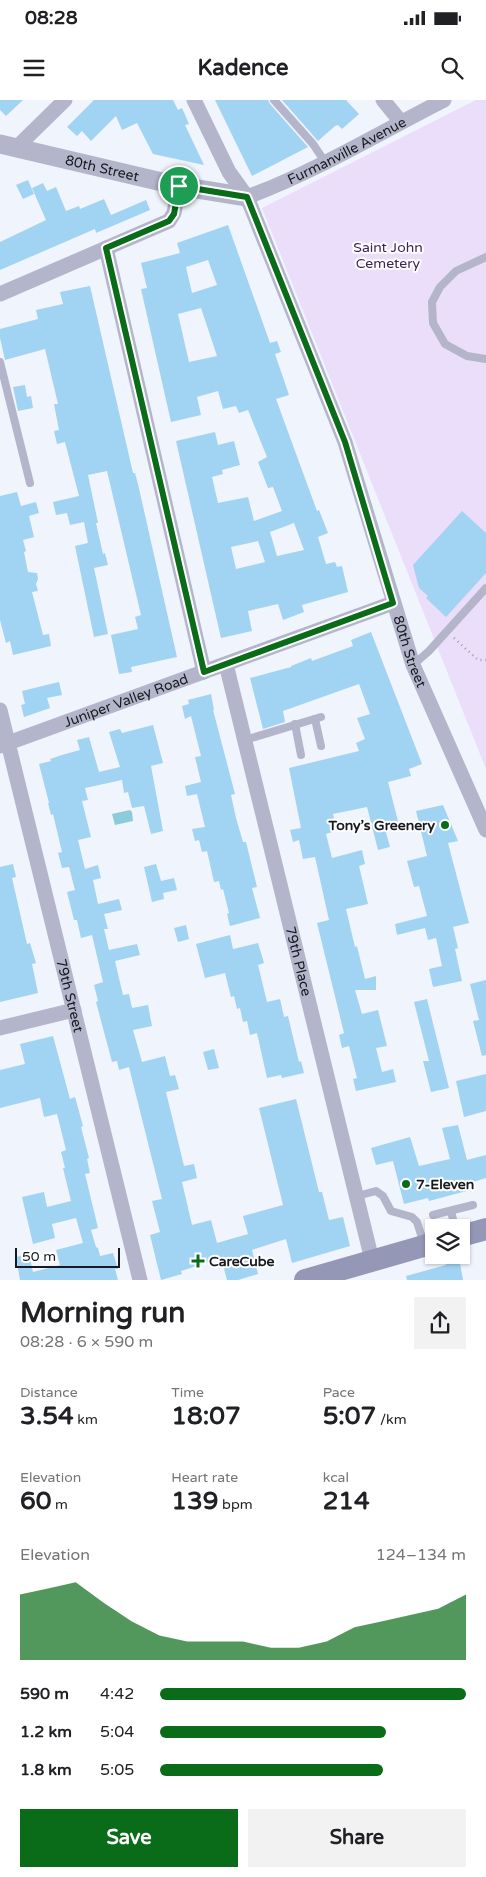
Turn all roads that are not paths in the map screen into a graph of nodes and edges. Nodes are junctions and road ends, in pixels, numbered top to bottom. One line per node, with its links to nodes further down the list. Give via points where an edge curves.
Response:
1 (65, 100): 7 (street)
2 (194, 100): 10 (street, via 229,172)
3 (274, 100): 8 (lane)
4 (382, 100): 6 (street)
5 (444, 100): 6 (street, Furmanville Avenue)
6 (401, 122): 8 (street, Furmanville Avenue)
7 (8, 146): 9 (street, 80th Street)
8 (325, 162): 10 (street, Furmanville Avenue)
9 (179, 186): 10 (street, 80th Street); 11 (street, via 174,214 169,221)
10 (247, 197): 18 (street, 80th Street, via 345,442)
11 (106, 248): 13 (street); 21 (street)
12 (486, 257): 14 (lane, via 456,271 440,287 432,302 434,324 445,344 467,356)
13 (0, 294)
14 (486, 359)
15 (0, 362): 16 (lane)
16 (30, 483)
17 (486, 588): 20 (lane)
18 (393, 603): 19 (street, Juniper Valley Road); 20 (street, 80th Street)
19 (226, 664): 21 (street, Juniper Valley Road); 24 (street, 79th Place)
20 (414, 664): 28 (street, 80th Street)
21 (204, 672): 25 (street, Juniper Valley Road)
22 (0, 710): 25 (street, 79th Street)
23 (295, 724): 24 (lane); 26 (lane, via 318,718); 27 (lane)
24 (245, 740): 31 (street, 79th Place)
25 (4, 745): 29 (street, 79th Street)
26 (321, 746)
27 (302, 755)
28 (486, 830)
29 (74, 1010): 30 (street); 41 (street, 79th Street)
30 (0, 1028)
31 (357, 1196): 38 (lane, via 379,1192 391,1211 412,1217); 40 (street, 79th Place)
32 (473, 1205): 33 (lane)
33 (451, 1211): 34 (lane); 35 (lane)
34 (433, 1215)
35 (453, 1219)
36 (486, 1229): 37 (main road)
37 (470, 1233)
38 (425, 1237)
39 (425, 1245): 40 (main road)
40 (372, 1260): 42 (main road)
41 (140, 1280)
42 (305, 1280)

